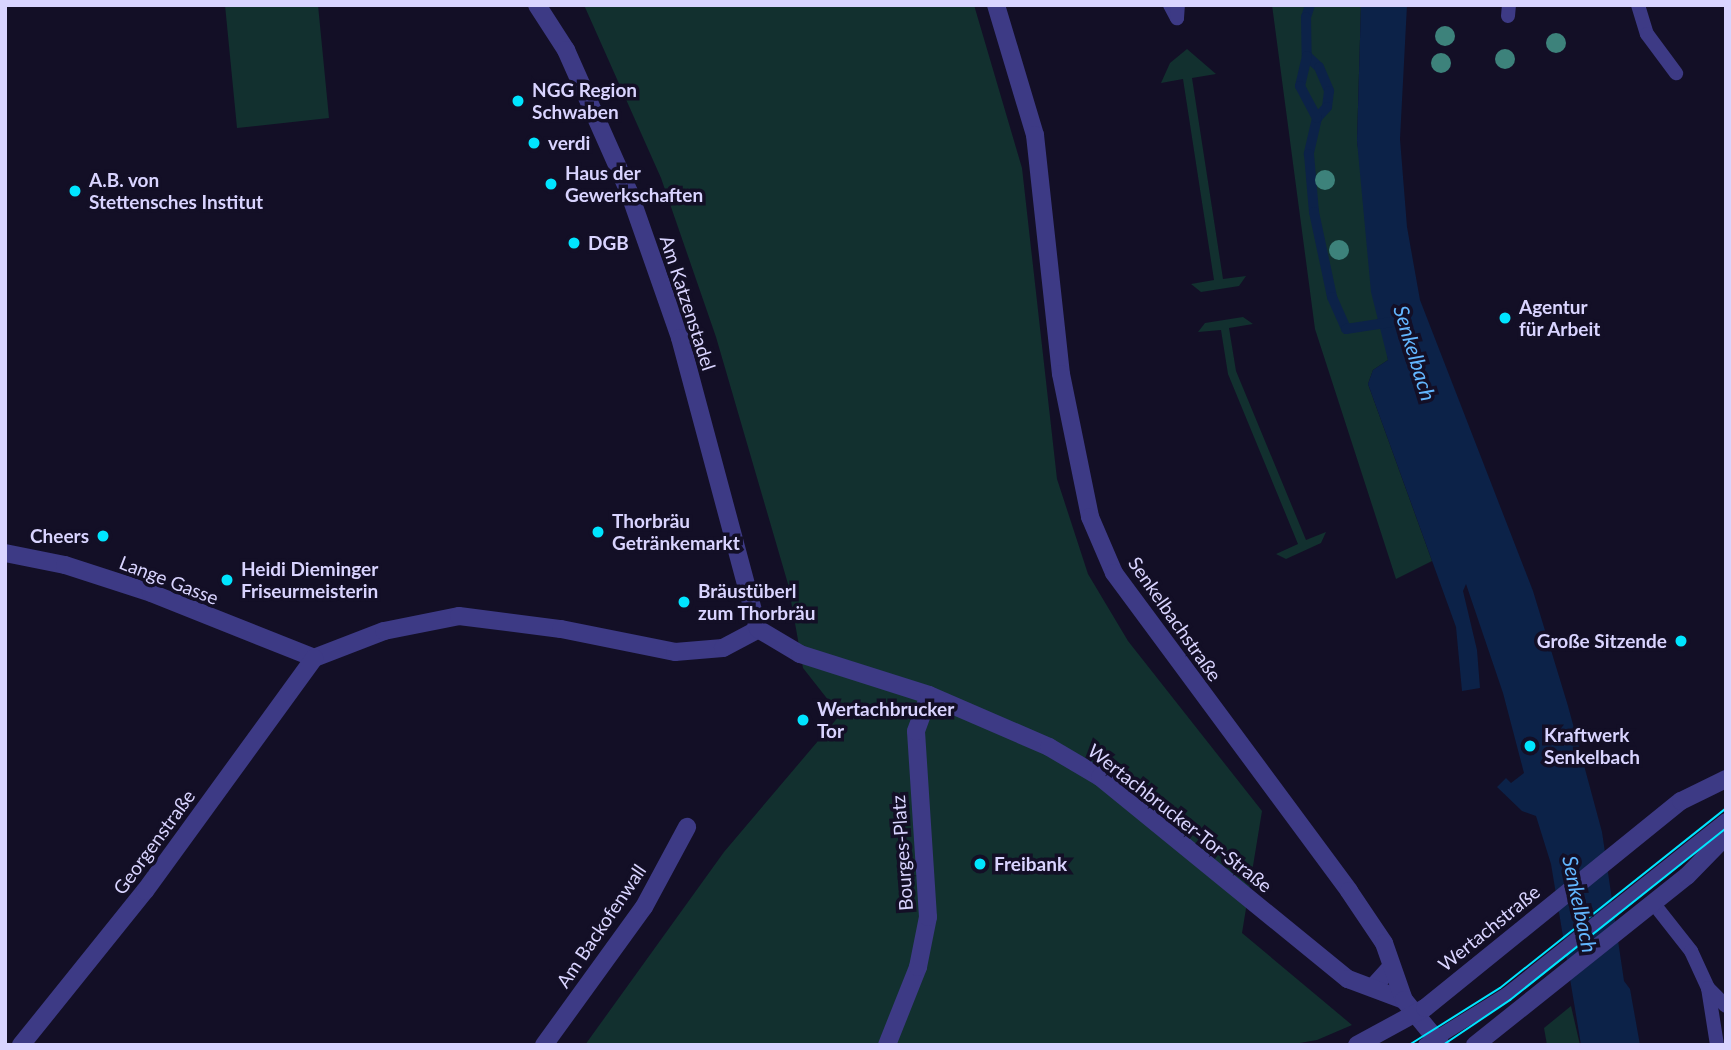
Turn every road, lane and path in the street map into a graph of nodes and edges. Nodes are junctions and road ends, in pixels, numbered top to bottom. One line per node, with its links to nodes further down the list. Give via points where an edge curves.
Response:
1 (537, 5): 8 (street, Am Katzenstadel, via 566,50 629,192 680,338)
2 (996, 5): 16 (street, Senkelbachstraße, via 1035,135 1061,374 1090,517 1114,573 1349,891 1384,943)
3 (1170, 5): 4 (lane, via 1177,18)
4 (1178, 5)
5 (1638, 5): 6 (lane, via 1647,34)
6 (1676, 72)
7 (5, 553): 9 (street, Lange Gasse, via 65,565 151,593)
8 (758, 629): 9 (street, via 723,648 675,652 561,629 459,616 384,631); 10 (street, Wertachbrucker-Tor-Straße, via 800,654)
9 (314, 658): 22 (street, Georgenstraße, via 145,891)
10 (929, 695): 17 (street, Wertachbrucker-Tor-Straße, via 1049,747 1100,777 1348,979); 24 (street, Bourges-Platz, via 916,731 928,917 918,967)
11 (1726, 779): 20 (street, Wertachstraße, via 1681,802)
12 (1726, 820): 21 (lane, via 1506,995)
13 (687, 827): 23 (street, Am Backofenwall, via 644,907)
14 (1726, 836): 15 (street)
15 (1654, 904): 18 (lane, via 1691,951); 26 (street)
16 (1391, 967): 17 (street); 20 (street, Senkelbachstraße)
17 (1374, 986): 20 (street, Wertachbrucker-Tor-Straße)
18 (1708, 988): 19 (lane); 27 (lane)
19 (1726, 1006)
20 (1410, 1007): 21 (street); 25 (street, Wertachstraße)
21 (1434, 1043)
22 (21, 1045)
23 (544, 1045)
24 (887, 1045)
25 (1357, 1045)
26 (1475, 1045)
27 (1717, 1045)

